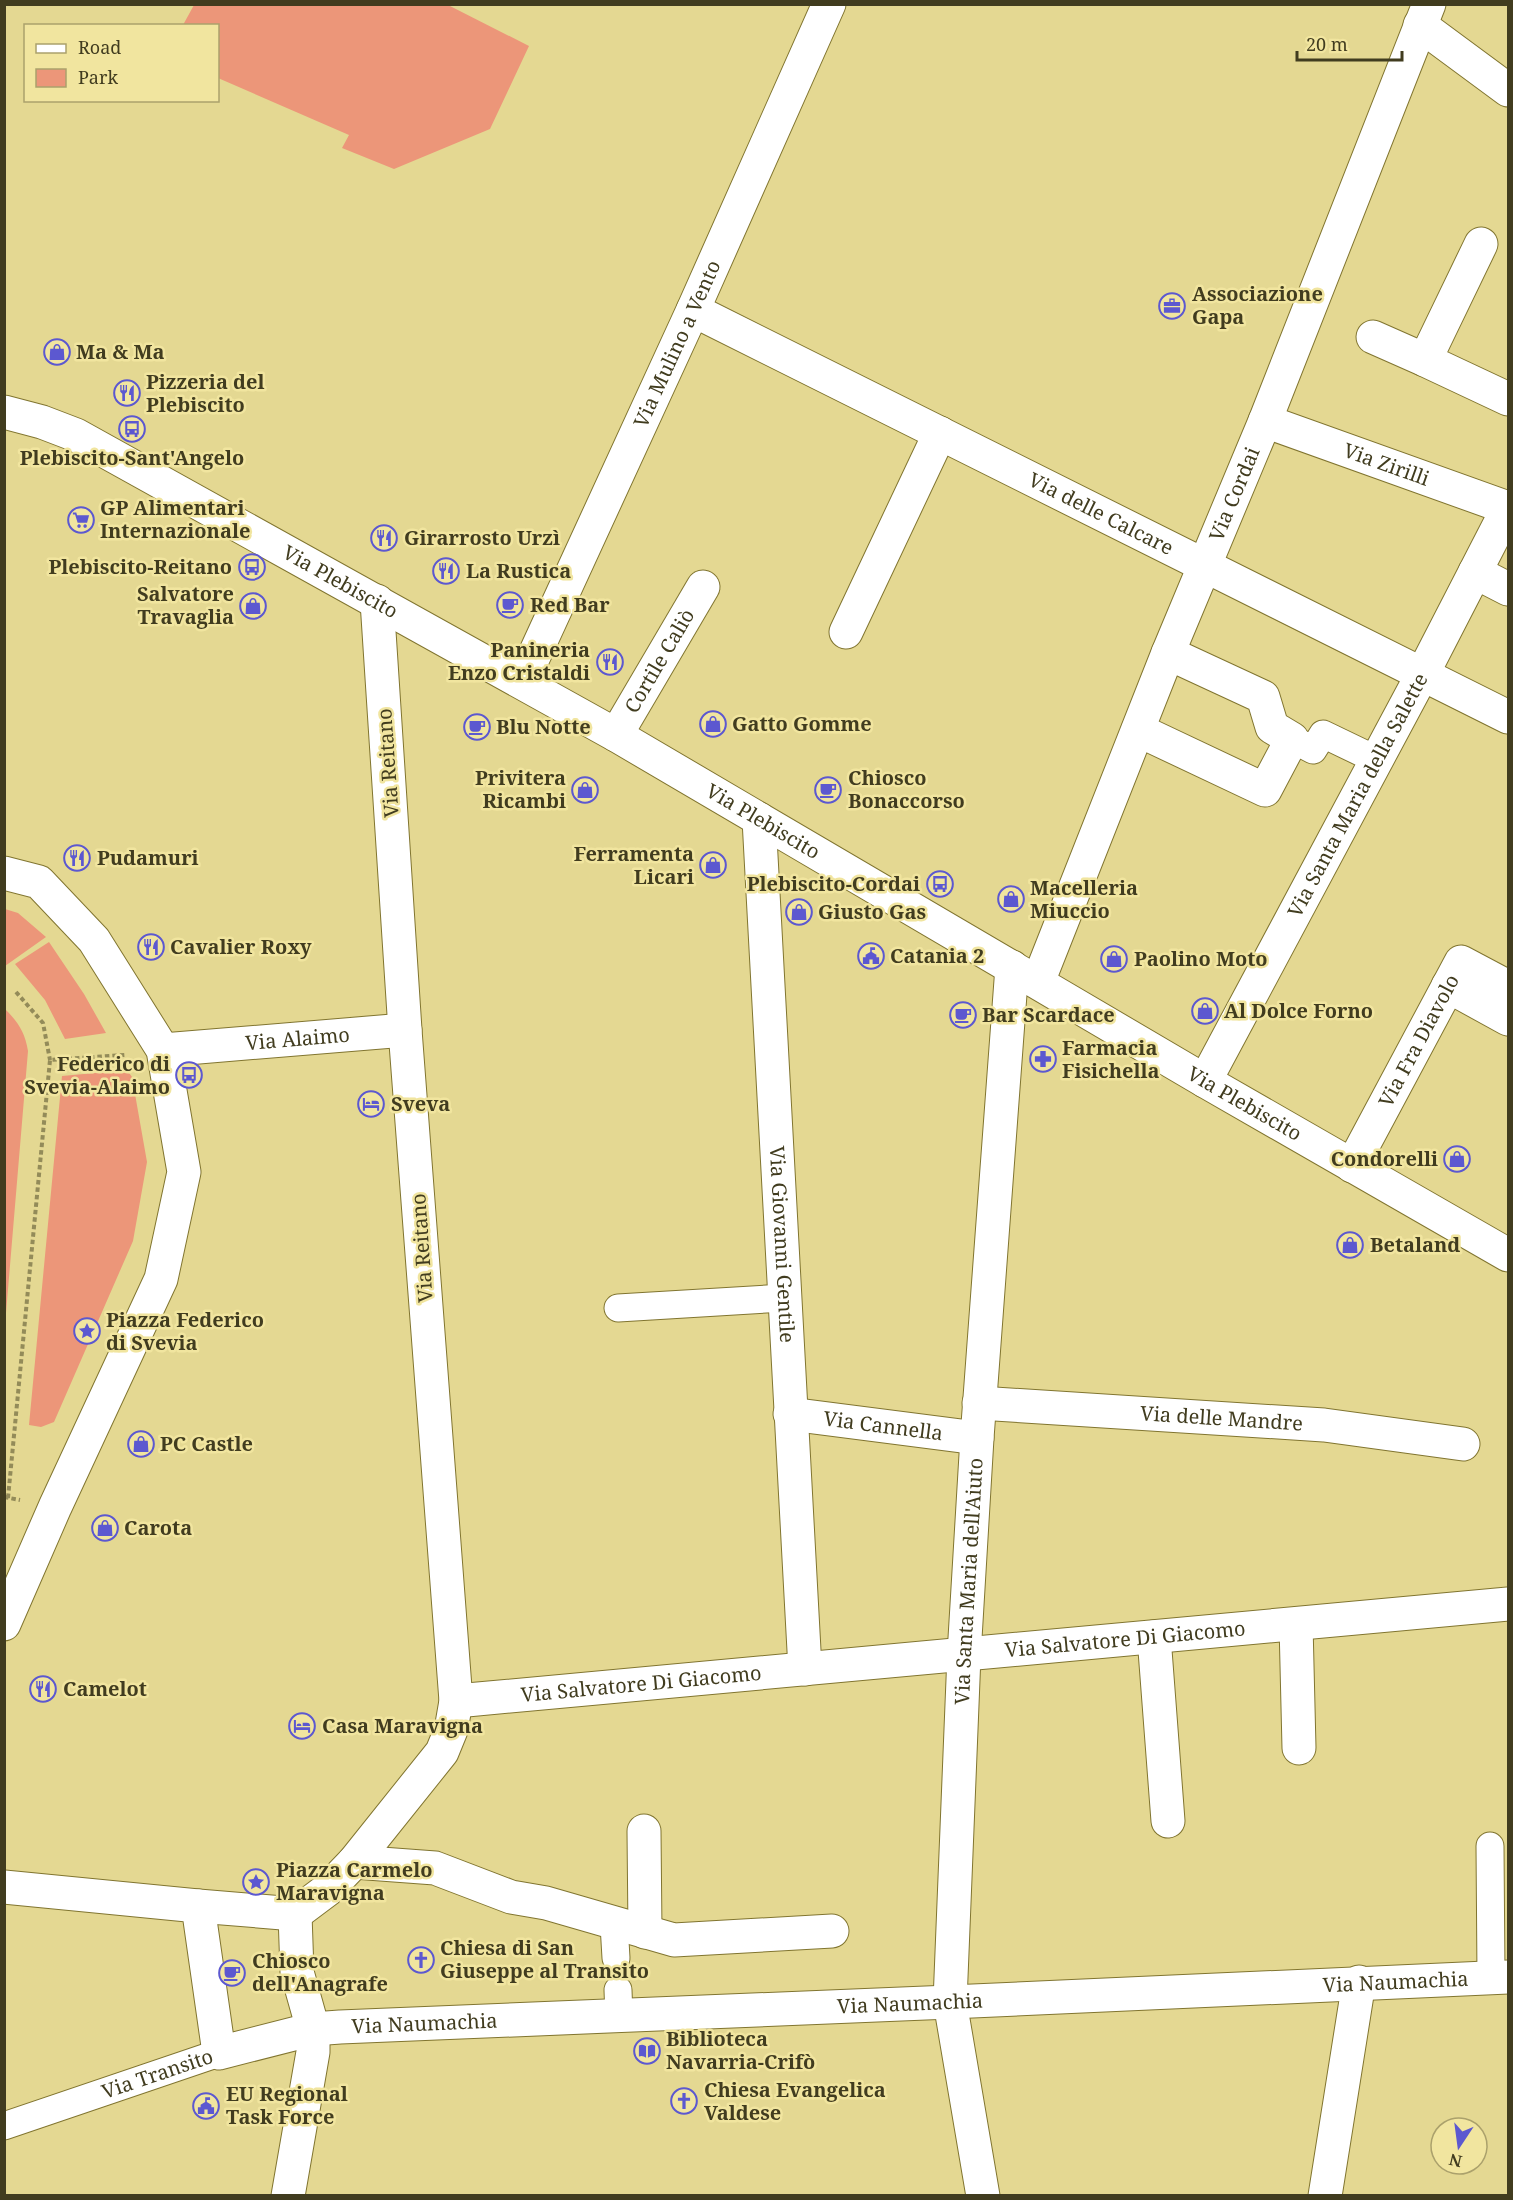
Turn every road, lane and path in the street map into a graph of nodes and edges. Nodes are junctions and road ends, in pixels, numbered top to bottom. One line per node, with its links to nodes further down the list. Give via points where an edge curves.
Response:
1 (829, 4): 5 (street, Via Mulino a Vento)
2 (1424, 15): 3 (street); 10 (street, Via Cordai)
3 (1509, 90)
4 (1481, 244): 7 (street)
5 (693, 310): 11 (street, Via delle Calcare); 21 (street, Via Mulino a Vento)
6 (1373, 337): 7 (street)
7 (1425, 360): 8 (street)
8 (1509, 399)
9 (4, 412): 17 (street, Via Plebiscito, via 76,435)
10 (1265, 421): 12 (street, Via Zirilli); 13 (street, Via Cordai)
11 (940, 433): 13 (street, Via delle Calcare); 18 (street)
12 (1508, 508): 14 (street, Via Santa Maria della Salette)
13 (1204, 566): 19 (street, Via Cordai); 20 (street, Via delle Calcare)
14 (1475, 572): 16 (street); 20 (street, Via Santa Maria della Salette)
15 (703, 587): 24 (street, Cortile Caliò)
16 (1509, 589)
17 (377, 601): 21 (street, Via Plebiscito); 34 (street, Via Reitano)
18 (846, 632)
19 (1168, 654): 23 (street, Via Cordai); 25 (street, via 1263,697 1272,727)
20 (1422, 675): 22 (street, Via delle Calcare); 26 (street, Via Santa Maria della Salette)
21 (522, 682): 24 (street, Via Plebiscito)
22 (1509, 717)
23 (1138, 730): 25 (street, via 1266,790); 29 (street, Via Cordai)
24 (616, 735): 27 (street, Via Plebiscito)
25 (1292, 738): 26 (street, via 1313,750 1323,734)
26 (1377, 760): 37 (street, Via Santa Maria della Salette)
27 (759, 819): 29 (street, Via Plebiscito); 40 (street, Via Giovanni Gentile)
28 (4, 873): 35 (street, via 39,882 94,940)
29 (1025, 974): 37 (street, Via Plebiscito); 42 (street, Via Santa Maria dell'Aiuto)
30 (1448, 986): 31 (street, Via Fra Diavolo, via 1461,962); 33 (street); 38 (street, Via Fra Diavolo)
31 (1509, 987)
32 (16, 992): 36 (path, via 43,1023)
33 (1509, 1019)
34 (405, 1030): 35 (street, Via Alaimo); 54 (street, Via Reitano)
35 (177, 1049): 36 (path); 49 (street, via 184,1172 161,1279)
36 (50, 1060): 46 (path)
37 (1205, 1081): 38 (street, Via Plebiscito)
38 (1352, 1166): 39 (street, Via Plebiscito)
39 (1509, 1255)
40 (784, 1298): 41 (street); 43 (street, Via Giovanni Gentile)
41 (618, 1308)
42 (979, 1403): 44 (street, Via Santa Maria dell'Aiuto); 45 (street, Via delle Mandre, via 1324,1425)
43 (790, 1414): 44 (street, Via Cannella); 53 (street, Via Giovanni Gentile)
44 (977, 1438): 52 (street, Via Santa Maria dell'Aiuto)
45 (1463, 1444)
46 (6, 1498): 47 (path)
47 (27, 1501)
48 (1509, 1604): 50 (street, Via Salvatore Di Giacomo)
49 (4, 1624)
50 (1296, 1624): 51 (street, Via Salvatore Di Giacomo); 55 (street)
51 (1154, 1637): 52 (street, Via Salvatore Di Giacomo); 56 (street)
52 (964, 1655): 53 (street, Via Salvatore Di Giacomo); 68 (street, Via Santa Maria dell'Aiuto)
53 (805, 1669): 54 (street, Via Salvatore Di Giacomo)
54 (456, 1701): 59 (street, Via Reitano, via 442,1752)
55 (1299, 1748)
56 (1168, 1821)
57 (644, 1831): 63 (street)
58 (1490, 1846): 66 (street)
59 (354, 1862): 62 (street, Via Reitano, via 327,1890); 63 (street, via 435,1868 512,1898 546,1903)
60 (4, 1887): 61 (street)
61 (198, 1906): 62 (street); 70 (street)
62 (295, 1914): 69 (street, via 297,1972)
63 (629, 1928): 64 (street, via 674,1940); 65 (street)
64 (832, 1931)
65 (616, 1958)
66 (1500, 1977): 67 (street, Via Naumachia)
67 (1359, 1982): 68 (street, Via Naumachia); 74 (street)
68 (950, 2002): 69 (street, Via Naumachia, via 618,2003); 73 (street, Via Santa Maria dell'Aiuto)
69 (313, 2029): 70 (street, Via Transito); 72 (street, via 313,2052)
70 (219, 2053): 71 (street, Via Transito)
71 (4, 2126)
72 (288, 2196)
73 (983, 2196)
74 (1325, 2196)

